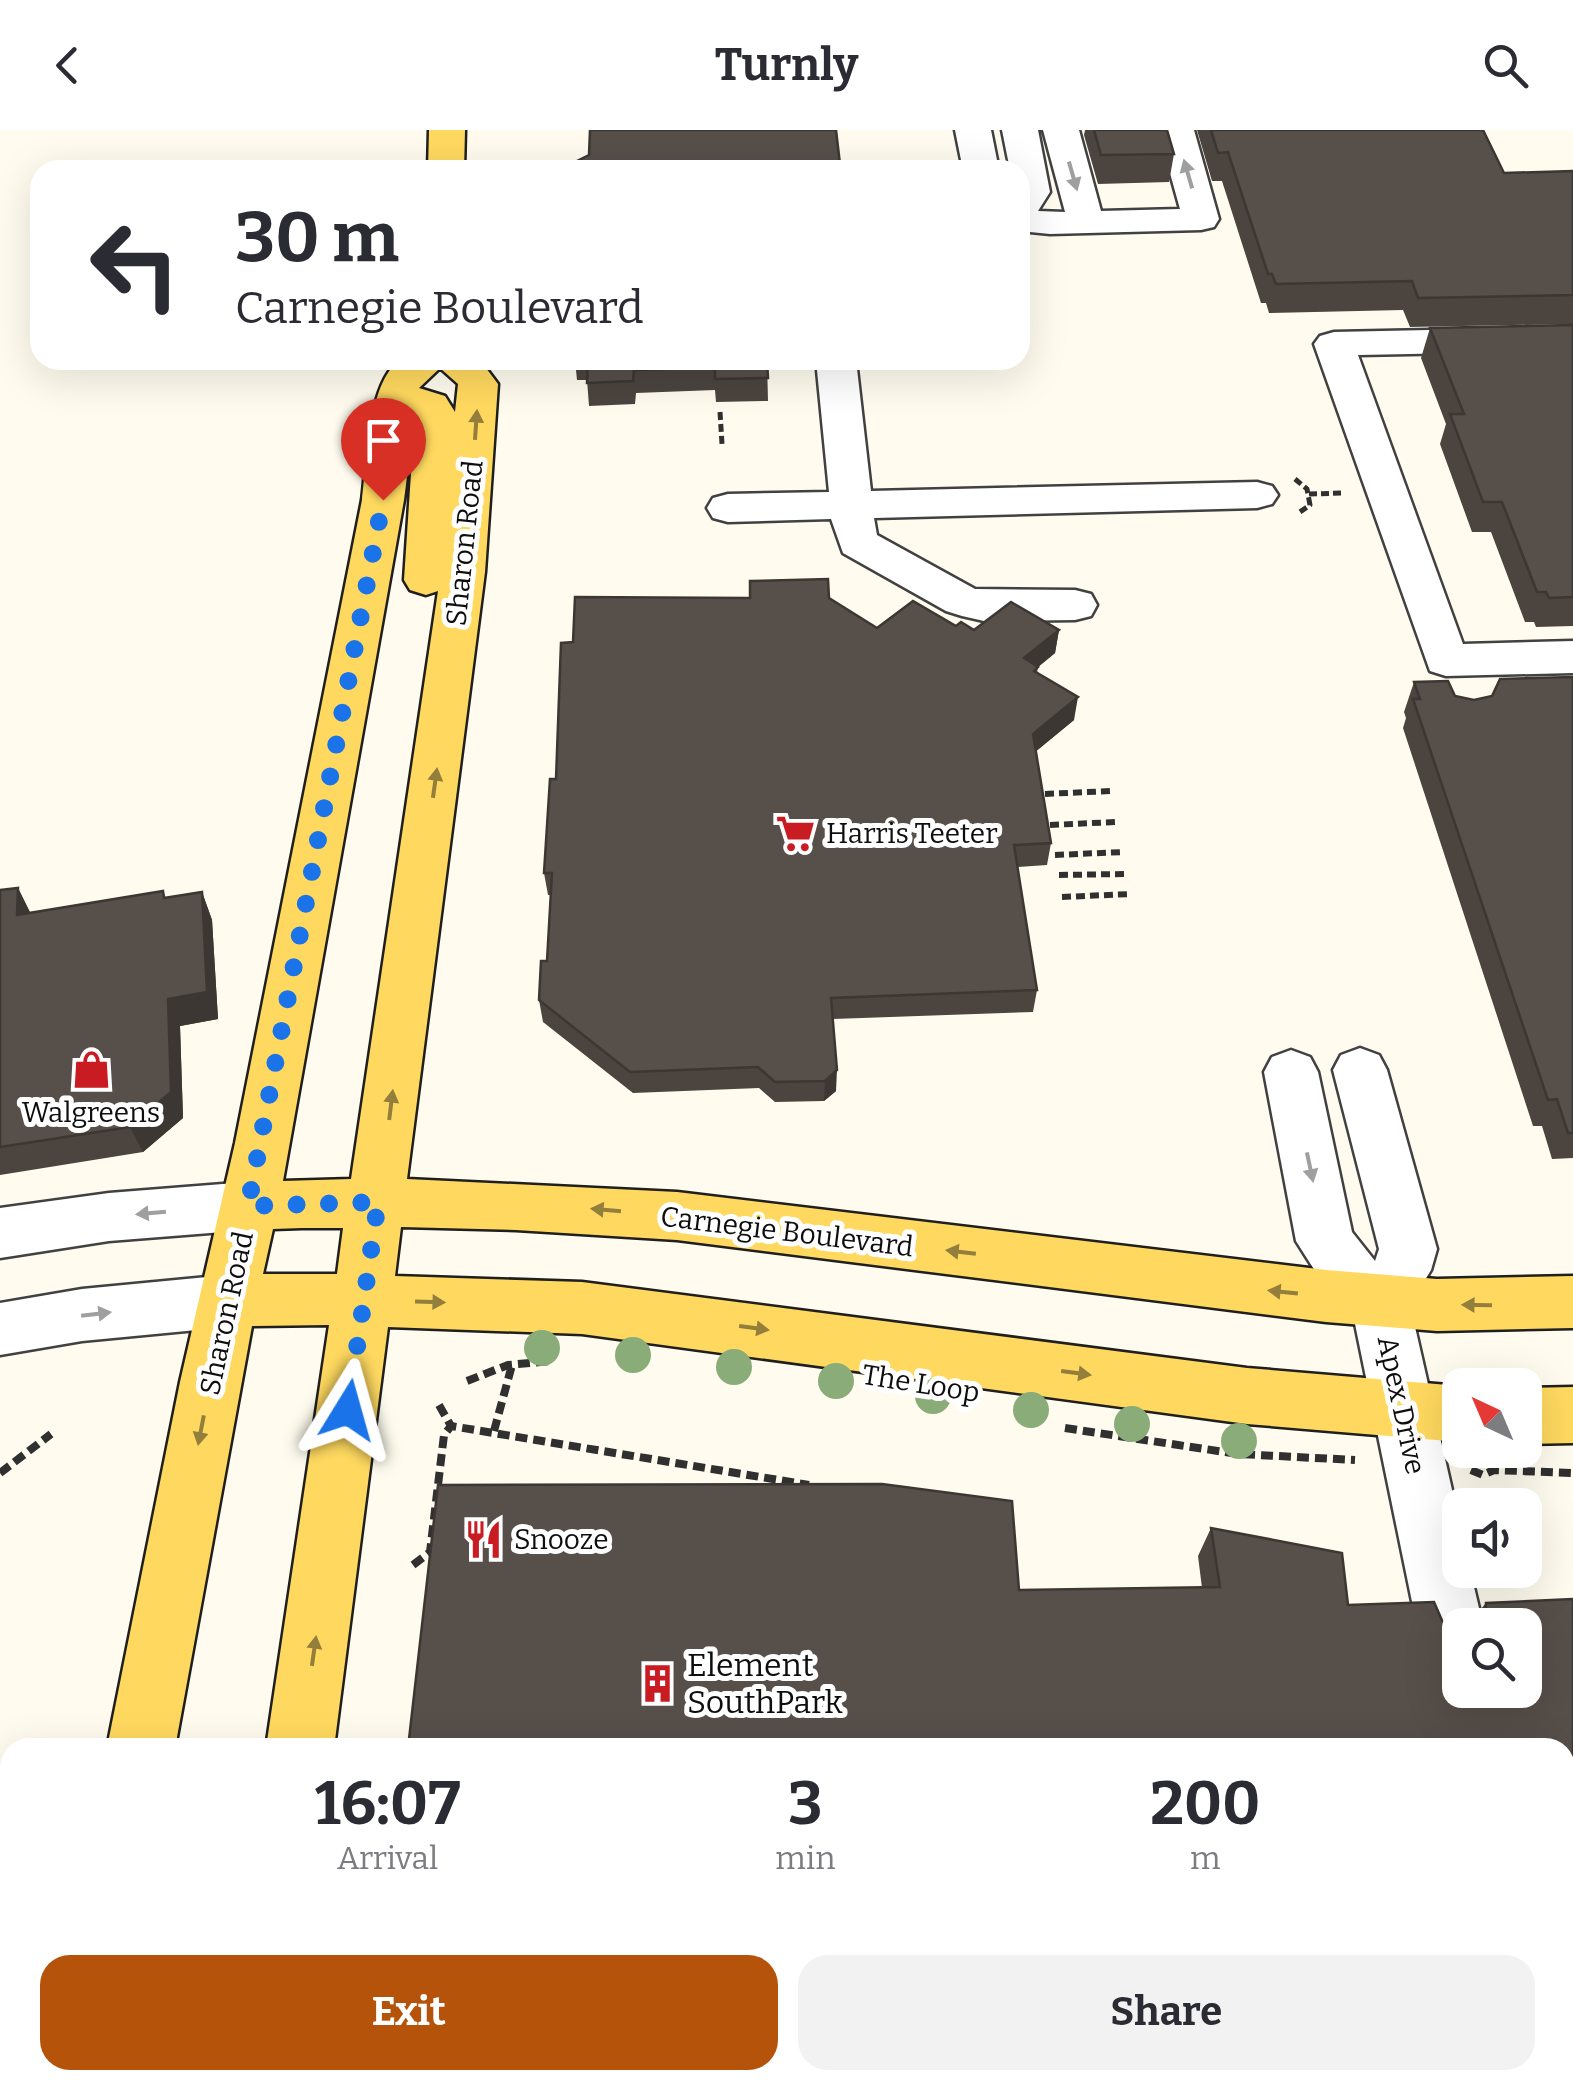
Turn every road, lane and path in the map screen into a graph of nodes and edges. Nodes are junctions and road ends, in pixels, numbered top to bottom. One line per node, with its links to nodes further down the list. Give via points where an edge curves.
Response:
1 (447, 130): 6 (main road)
2 (974, 130): 7 (street)
3 (1020, 130): 8 (street)
4 (1060, 130): 10 (street, one-way to 10)
5 (1176, 130): 10 (street, one-way to 5, via 1202,219)
6 (446, 160)
7 (978, 160)
8 (1026, 160)
9 (1030, 220): 10 (street)
10 (1086, 222)
11 (1573, 339): 25 (street, via 1334,344)
12 (468, 370): 23 (main road, Sharon Road, one-way to 12, via 478,384)
13 (837, 370): 20 (street)
14 (412, 377): 23 (main road, via 437,416 428,603); 40 (main road, Sharon Road)
15 (720, 412): 16 (path)
16 (722, 444)
17 (1329, 493): 18 (path)
18 (1309, 494)
19 (1257, 495): 20 (street)
20 (851, 505): 21 (street); 22 (street, via 858,543 962,602)
21 (728, 508)
22 (1075, 605)
23 (454, 625): 39 (main road, Sharon Road, one-way to 23)
24 (1573, 657): 25 (street)
25 (1446, 660): 26 (street)
26 (1462, 709)
27 (1110, 791): 28 (path)
28 (1045, 794)
29 (1117, 822): 30 (path)
30 (1050, 824)
31 (1122, 852): 32 (path)
32 (1055, 855)
33 (1126, 874): 34 (path)
34 (1058, 875)
35 (1130, 894): 36 (path)
36 (1062, 897)
37 (1360, 1070): 44 (street, via 1408,1249)
38 (1292, 1072): 44 (street, one-way to 44, via 1326,1241)
39 (378, 1202): 40 (main road, Carnegie Boulevard); 43 (main road, Sharon Road); 44 (main road, Carnegie Boulevard, one-way to 39, via 677,1216)
40 (248, 1206): 41 (street, Carnegie Boulevard, one-way to 41); 42 (main road, Sharon Road)
41 (0, 1233)
42 (228, 1300): 43 (main road); 46 (street, one-way to 42); 63 (main road, Sharon Road, one-way to 63)
43 (364, 1300): 57 (main road, one-way to 57, via 679,1318 1247,1396); 64 (main road, Sharon Road, one-way to 43)
44 (1380, 1301): 45 (main road, Carnegie Boulevard, one-way to 44); 57 (street, Apex Drive)
45 (1573, 1302)
46 (0, 1329)
47 (559, 1361): 48 (path)
48 (512, 1364): 49 (path); 55 (path)
49 (466, 1381)
50 (438, 1405): 54 (path)
51 (1542, 1416): 52 (main road)
52 (1573, 1416)
53 (1048, 1425): 57 (path, via 1320,1460)
54 (451, 1426): 55 (path); 61 (path, via 444,1435 430,1552)
55 (494, 1432): 60 (path)
56 (51, 1434): 58 (path)
57 (1423, 1437): 59 (path, via 1483,1475); 62 (street, Apex Drive)
58 (0, 1473)
59 (1573, 1473)
60 (815, 1486)
61 (413, 1566)
62 (1447, 1608)
63 (143, 1738)
64 (301, 1738)

